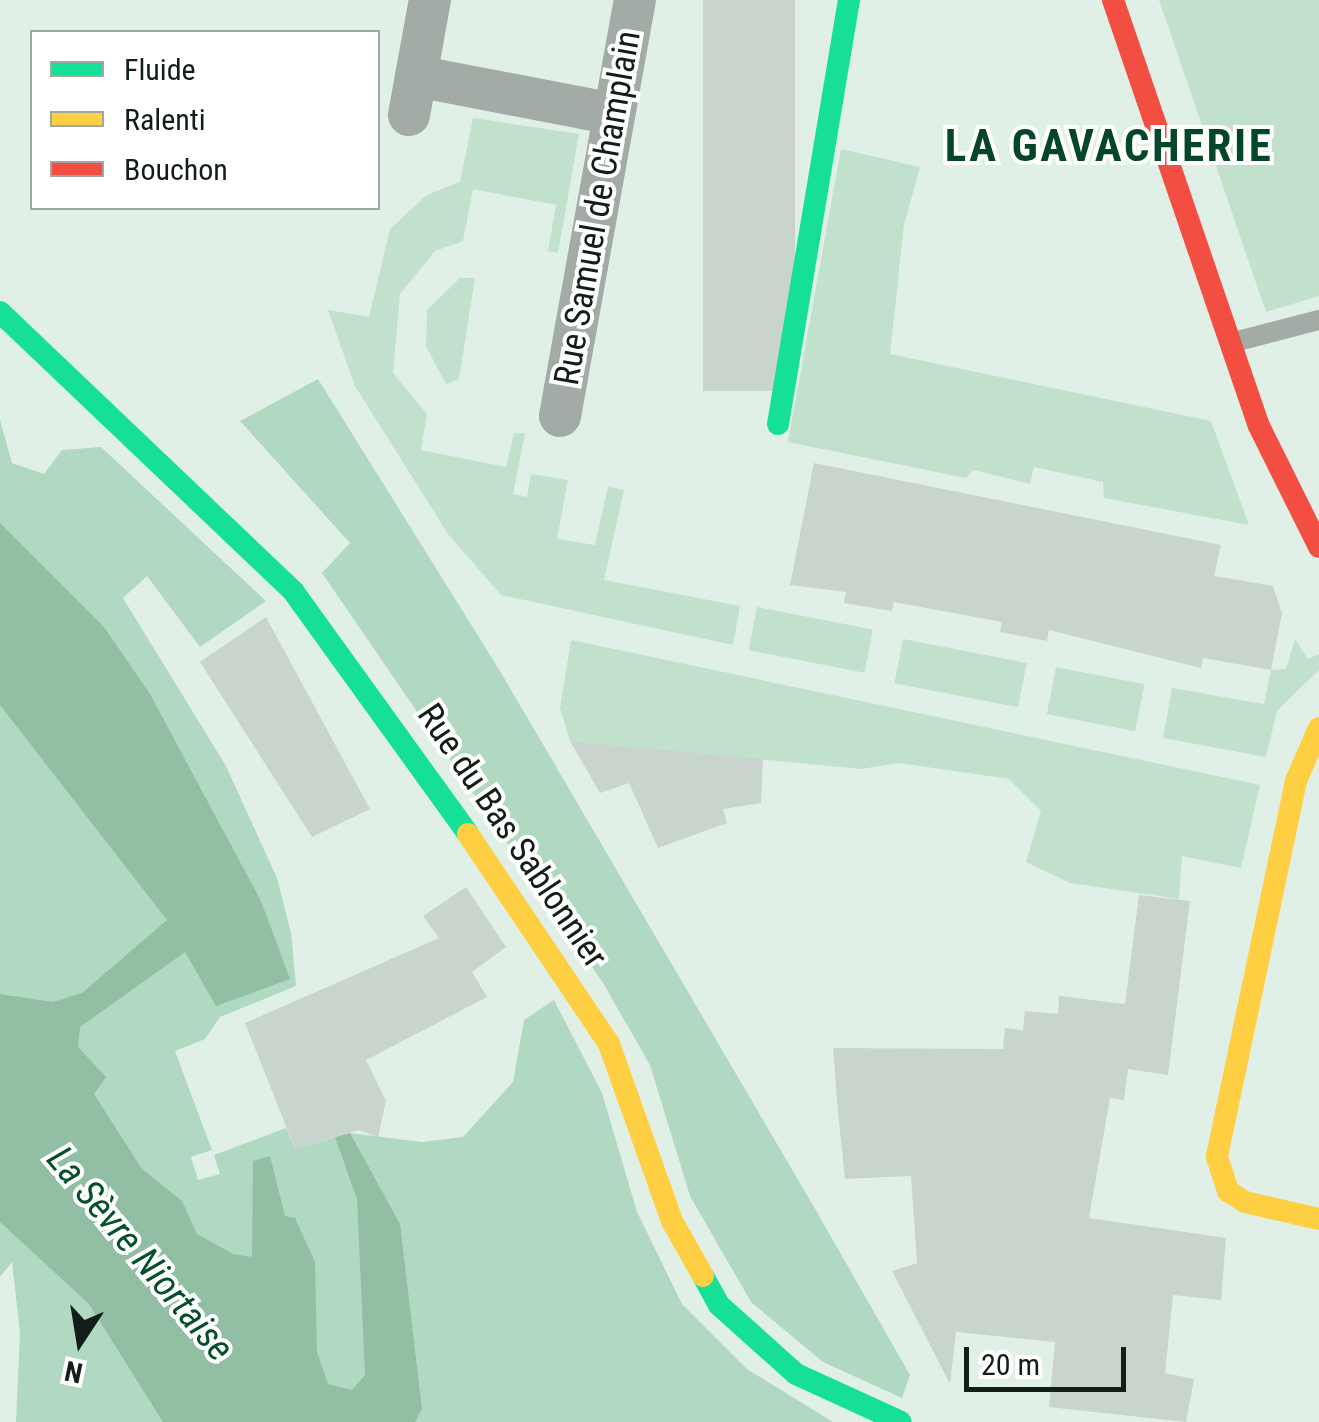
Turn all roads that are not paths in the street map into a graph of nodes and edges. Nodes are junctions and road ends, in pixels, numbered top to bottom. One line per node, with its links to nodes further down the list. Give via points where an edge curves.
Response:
1 (430, 0): 5 (street, via 412,96)
2 (635, 0): 5 (street, Rue Samuel de Champlain)
3 (849, 0): 10 (street)
4 (1112, 0): 8 (street)
5 (614, 114): 9 (street, Rue Samuel de Champlain)
6 (0, 312): 14 (street, Rue du Bas Sablonnier, via 293,592 388,716 609,1044 672,1221 720,1305 796,1374)
7 (1319, 320): 8 (lane)
8 (1228, 344): 11 (street)
9 (560, 416)
10 (778, 424)
11 (1319, 547)
12 (1319, 728): 13 (street, via 1296,780 1217,1156 1228,1191 1244,1202)
13 (1319, 1219)
14 (901, 1422)

